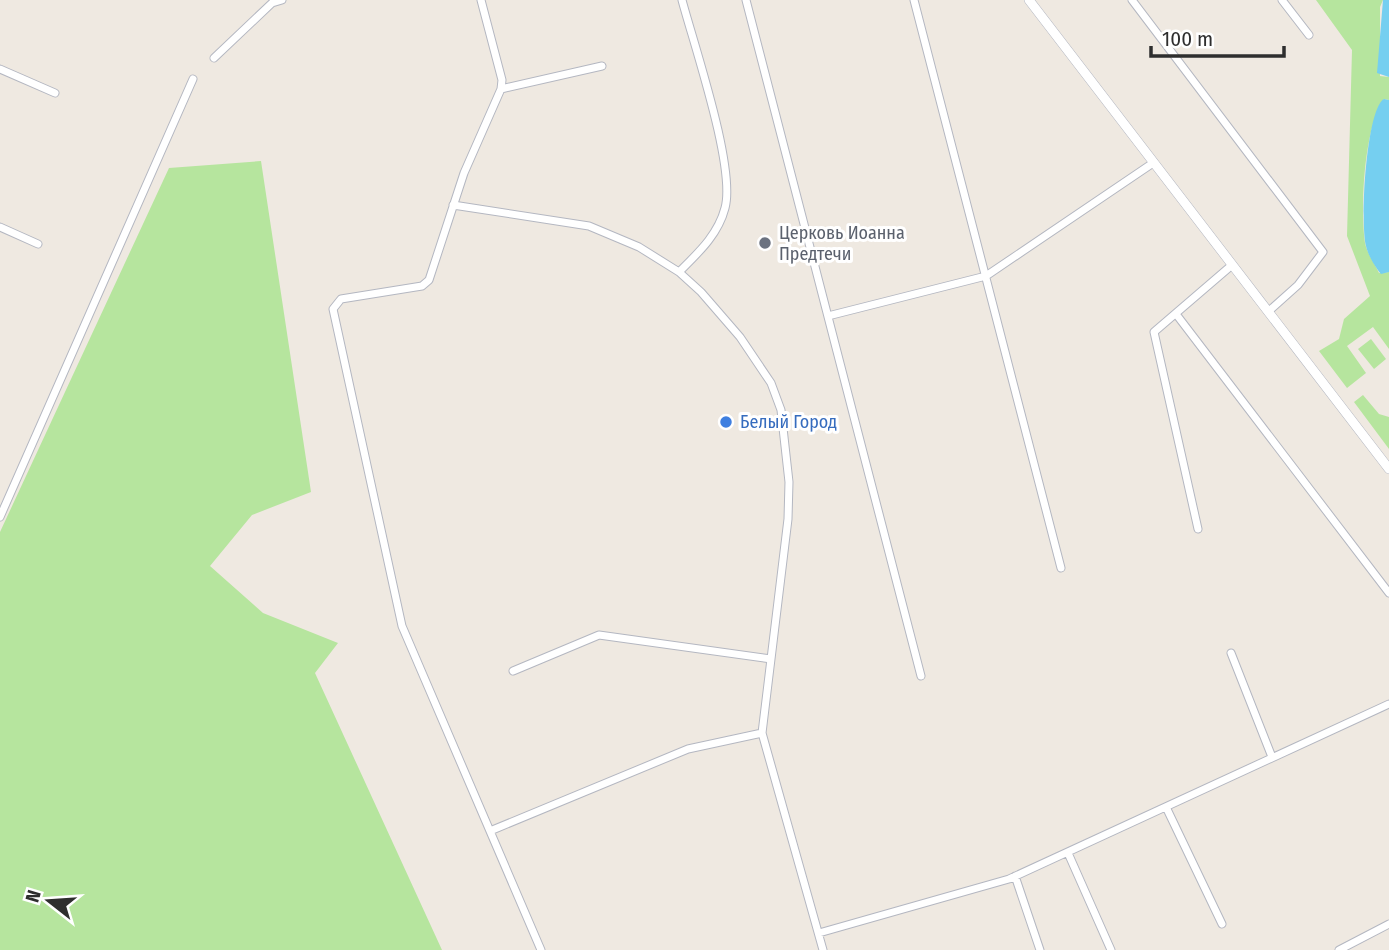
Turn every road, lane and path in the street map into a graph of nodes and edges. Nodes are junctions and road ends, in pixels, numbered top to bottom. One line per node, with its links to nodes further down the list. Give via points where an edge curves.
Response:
1 (282, 0): 10 (street, via 272,3)
2 (481, 0): 14 (street)
3 (682, 0): 21 (street, via 725,164 727,196 715,232)
4 (746, 0): 25 (street)
5 (914, 0): 22 (street)
6 (1029, 0): 16 (street)
7 (1132, 0): 23 (street, via 1323,252 1298,285)
8 (1282, 0): 9 (street)
9 (1309, 35)
10 (214, 58)
11 (603, 66): 14 (street)
12 (0, 69): 15 (street)
13 (193, 79): 27 (street)
14 (501, 89): 17 (street)
15 (55, 93)
16 (1153, 163): 20 (street); 22 (street)
17 (453, 205): 21 (street, via 589,226 639,247); 39 (street, via 429,280 422,286 341,299 333,309 402,626)
18 (0, 228): 19 (street)
19 (38, 244)
20 (1232, 265): 23 (street); 24 (street)
21 (679, 272): 32 (street, via 718,310 752,354 771,383 781,410 787,442 788,519)
22 (986, 276): 25 (street); 29 (street)
23 (1269, 311): 26 (street)
24 (1176, 314): 28 (street, via 1154,332); 30 (street)
25 (828, 316): 34 (street)
26 (1389, 469)
27 (0, 515)
28 (1198, 529)
29 (1061, 568)
30 (1389, 593)
31 (1231, 653): 37 (street)
32 (771, 659): 33 (street, via 599,635); 36 (street)
33 (513, 671)
34 (921, 676)
35 (1389, 704): 37 (street)
36 (762, 733): 39 (street, via 688,748); 44 (street)
37 (1272, 757): 38 (street)
38 (1166, 807): 40 (street); 42 (street)
39 (490, 831): 45 (street)
40 (1068, 853): 41 (street); 48 (street)
41 (1015, 876): 44 (street); 47 (street)
42 (1222, 924)
43 (1389, 925): 49 (street)
44 (819, 933): 46 (street)
45 (541, 950)
46 (823, 950)
47 (1041, 950)
48 (1111, 950)
49 (1339, 950)

